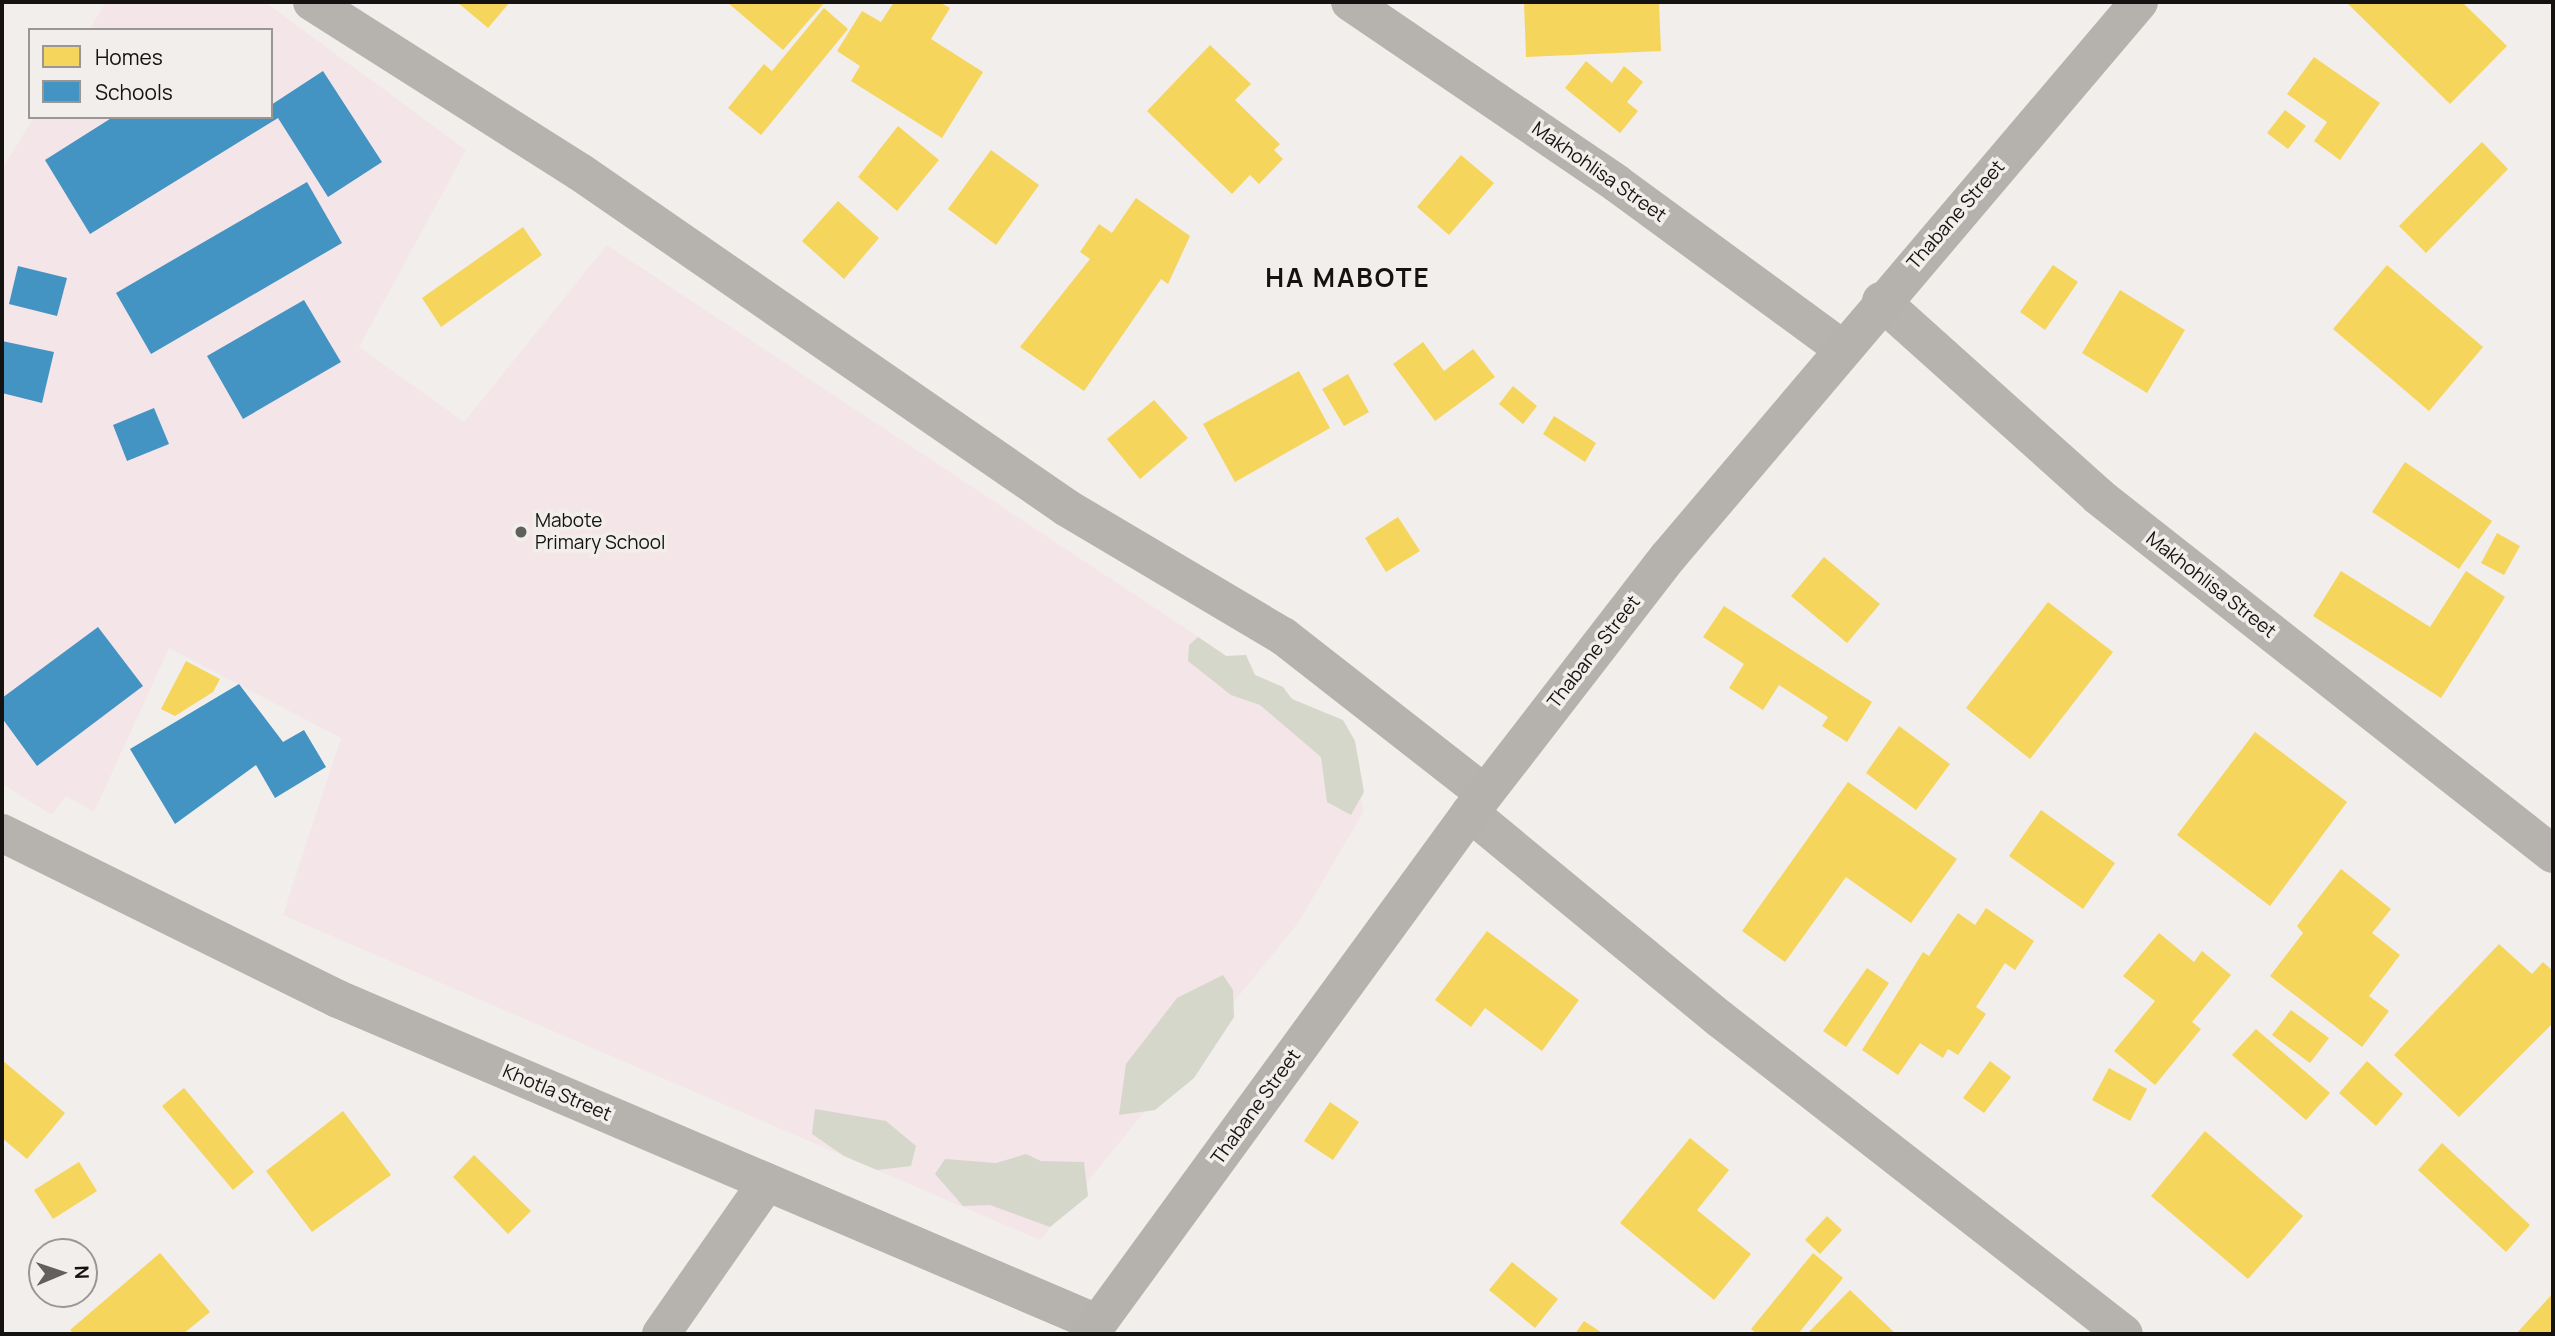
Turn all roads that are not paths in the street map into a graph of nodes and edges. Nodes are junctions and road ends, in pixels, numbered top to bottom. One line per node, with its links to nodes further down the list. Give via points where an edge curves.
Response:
1 (312, 2): 6 (street, via 580,172 1067,509 1283,636)
2 (2139, 2): 4 (street, Thabane Street)
3 (1355, 3): 5 (street, Makhohlisa Street, via 1616,183)
4 (1881, 302): 5 (street, Thabane Street); 8 (street, Makhohlisa Street, via 2098,496)
5 (1843, 349): 6 (street, Thabane Street, via 1668,557)
6 (1477, 803): 10 (street, Thabane Street); 12 (street, via 1720,1019)
7 (2, 833): 9 (street, Khotla Street, via 338,999)
8 (2553, 854)
9 (767, 1182): 10 (street, Khotla Street); 11 (street)
10 (1103, 1331)
11 (661, 1334)
12 (2124, 1334)

